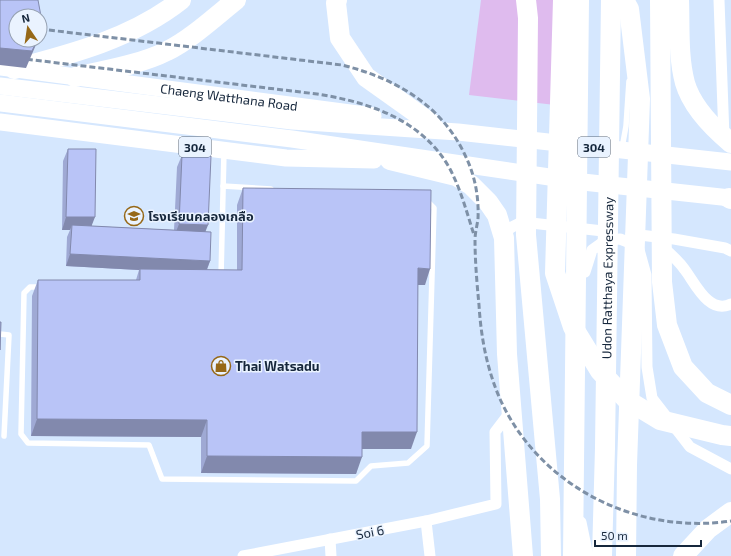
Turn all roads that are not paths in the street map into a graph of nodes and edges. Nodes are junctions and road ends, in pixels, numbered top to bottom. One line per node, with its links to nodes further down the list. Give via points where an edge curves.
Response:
1 (181, 0): 13 (highway, via 165,13 114,39)
2 (236, 0): 14 (highway, via 207,24 167,51 117,68)
3 (526, 0): 54 (highway, via 526,236 550,499)
4 (563, 0): 44 (highway, via 555,273 573,327 600,371 627,400 660,420)
5 (579, 0): 55 (highway)
6 (611, 0): 57 (highway, Udon Ratthaya Expressway)
7 (624, 0): 58 (highway, via 629,9 640,99)
8 (633, 0): 21 (lane, via 626,126)
9 (660, 0): 41 (highway, via 662,282 667,325 683,366 707,393)
10 (679, 0): 20 (highway, via 681,58 685,83 694,104)
11 (719, 0): 20 (street)
12 (337, 2): 18 (highway, via 340,38 366,77)
13 (7, 68): 14 (main road, Chaeng Watthana Road / 304)
14 (75, 77): 18 (main road, Chaeng Watthana Road / 304)
15 (0, 86): 19 (main road, Chaeng Watthana Road, via 292,121)
16 (0, 103): 24 (main road, via 292,139)
17 (0, 122): 22 (main road, 304)
18 (432, 124): 19 (main road, Chaeng Watthana Road / 304)
19 (458, 132): 21 (main road, Chaeng Watthana Road / 304)
20 (727, 140)
21 (622, 150): 25 (main road, Chaeng Watthana Road / 304)
22 (224, 151): 23 (main road, 304, via 309,159); 27 (lane)
23 (390, 160): 24 (main road, 304); 34 (highway, via 438,170 471,185 497,215)
24 (433, 160): 26 (main road, 304)
25 (731, 162)
26 (583, 182): 30 (main road, 304); 31 (street)
27 (223, 186): 28 (lane); 37 (lane, via 221,280)
28 (277, 189)
29 (417, 197): 38 (lane, via 424,198 434,208 427,446 408,463 371,466 356,481 162,479 149,445 28,443 21,434 24,293 30,287)
30 (730, 198)
31 (584, 228): 32 (street); 34 (street, via 522,222 510,228); 35 (street)
32 (597, 230): 33 (street); 35 (street)
33 (643, 235): 36 (street, via 674,238); 39 (street, via 672,255 704,298 714,305)
34 (504, 238): 42 (highway)
35 (588, 247): 45 (street, via 606,240 620,239 638,246 646,275 647,367 652,398 690,447); 48 (street, via 585,272)
36 (731, 251)
37 (213, 280)
38 (45, 287)
39 (731, 304)
40 (0, 334): 43 (lane, via 9,335)
41 (731, 405)
42 (511, 411): 47 (street, Soi 6, via 495,432 496,504); 53 (highway)
43 (4, 436)
44 (731, 436)
45 (731, 469)
46 (731, 512): 59 (highway, via 708,529)
47 (426, 521): 49 (street, Soi 6); 52 (street)
48 (581, 522): 55 (street); 56 (street)
49 (330, 540): 50 (street, Soi 6); 51 (street)
50 (243, 556)
51 (331, 556)
52 (430, 556)
53 (523, 556)
54 (551, 556)
55 (574, 556)
56 (588, 556)
57 (602, 556)
58 (626, 556)
59 (683, 556)

